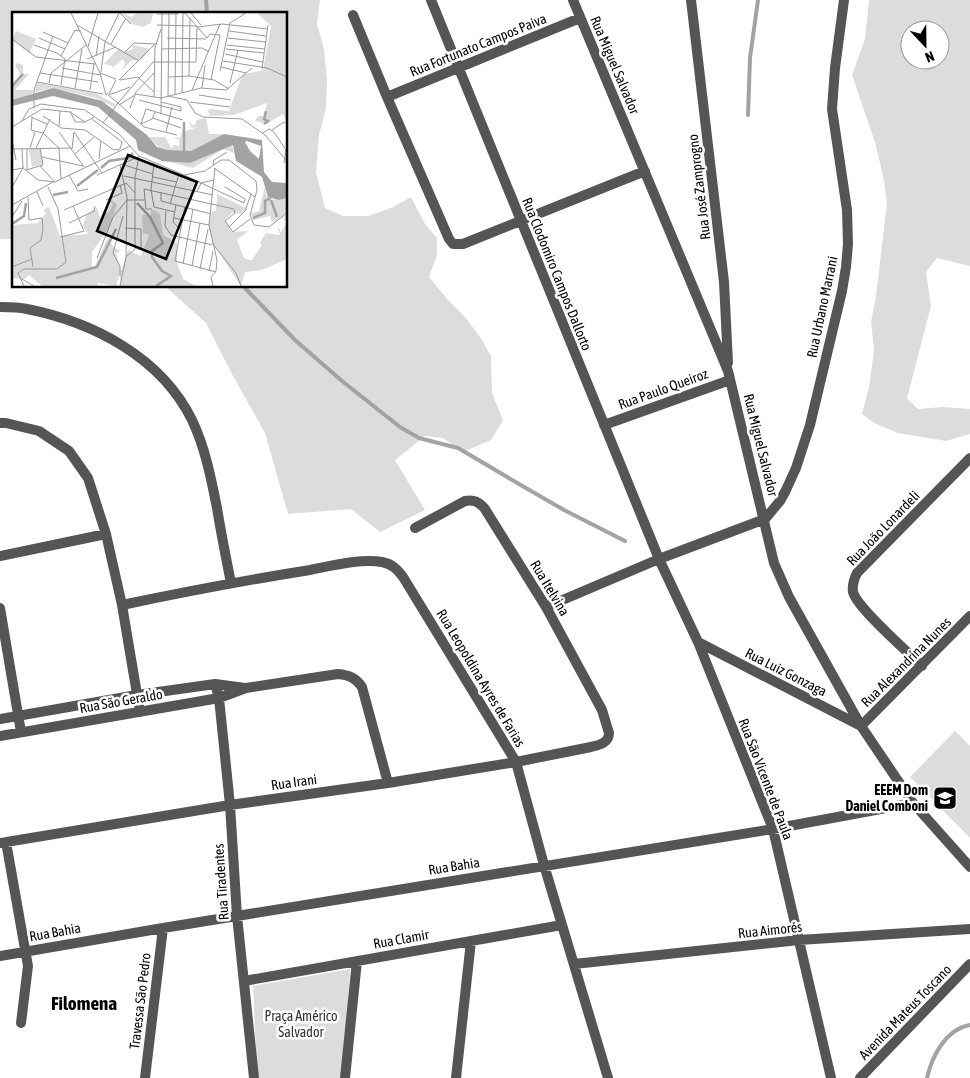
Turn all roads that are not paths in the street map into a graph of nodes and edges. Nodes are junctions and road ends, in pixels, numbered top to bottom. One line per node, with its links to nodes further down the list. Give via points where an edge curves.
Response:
1 (431, 0): 7 (street, Rua Clodomiro Campos Dallorto)
2 (573, 0): 6 (street, Rua Miguel Salvador)
3 (691, 0): 12 (street, Rua José Zamprogno, via 724,282)
4 (844, 0): 16 (street, Rua Urbano Marrani, via 832,109 847,210 846,267 810,425 796,468 780,501)
5 (353, 15): 8 (street)
6 (580, 18): 7 (street, Rua Fortunato Campos Paiva); 9 (street, Rua Miguel Salvador)
7 (458, 68): 8 (street, Rua Fortunato Campos Paiva); 10 (street, Rua Clodomiro Campos Dallorto)
8 (386, 97): 10 (street, via 453,244 463,244)
9 (645, 171): 10 (street); 12 (street, Rua Miguel Salvador)
10 (520, 221): 14 (street, Rua Clodomiro Campos Dallorto)
11 (0, 307): 21 (street, via 25,308 52,315 114,340 149,365 178,396 195,428 211,475)
12 (729, 375): 14 (street, Rua Paulo Queiroz); 16 (street, Rua Miguel Salvador)
13 (0, 423): 18 (street, via 39,431 69,452 88,478)
14 (604, 425): 20 (street, Rua Clodomiro Campos Dallorto)
15 (970, 458): 27 (street, Rua João Lonardeli, via 858,573 853,583 854,593 866,611)
16 (765, 519): 20 (street); 35 (street, Rua Miguel Salvador, via 774,563 789,598)
17 (415, 528): 23 (street, Rua Itelvina, via 465,501 479,502)
18 (106, 534): 19 (street); 22 (street)
19 (0, 556)
20 (659, 559): 23 (street); 26 (street, Rua São Vicente de Paula)
21 (230, 583): 22 (street, Rua Leopoldina Ayres de Farias); 39 (street, Rua Leopoldina Ayres de Farias, via 352,563 380,561 397,568)
22 (122, 605): 30 (street)
23 (546, 607): 38 (street, Rua Itelvina, via 607,724 608,740)
24 (0, 608): 33 (street)
25 (970, 616): 27 (street, Rua Alexandrina Nunes)
26 (698, 642): 35 (street, Rua Luiz Gonzaga); 43 (street, Rua São Vicente de Paula)
27 (922, 666): 35 (street, Rua Alexandrina Nunes)
28 (216, 684): 29 (street, Rua São Geraldo); 30 (street, Rua São Geraldo); 31 (street, Rua Tiradentes)
29 (246, 688): 31 (street, Rua São Geraldo); 40 (street, Rua São Geraldo, via 338,674 358,681)
30 (137, 695): 32 (street); 33 (street, Rua São Geraldo)
31 (219, 698): 32 (street, Rua São Geraldo); 42 (street, Rua Tiradentes)
32 (140, 712): 36 (street, Rua São Geraldo)
33 (19, 716): 34 (street, Rua São Geraldo); 36 (street)
34 (0, 719)
35 (861, 726): 41 (street, Rua Miguel Salvador)
36 (21, 732): 37 (street, Rua São Geraldo)
37 (0, 736)
38 (591, 747): 39 (street, Rua Irani)
39 (516, 762): 40 (street, Rua Irani); 45 (street, Rua Leopoldina Ayres de Farias)
40 (388, 783): 42 (street, Rua Irani)
41 (913, 803): 43 (street, Rua Bahia); 46 (street, Rua Miguel Salvador)
42 (230, 805): 44 (street, Rua Irani); 47 (street, Rua Tiradentes)
43 (773, 829): 45 (street, Rua Bahia); 51 (street, Rua São Vicente de Paula)
44 (3, 842): 53 (street)
45 (544, 865): 47 (street, Rua Bahia); 48 (street, Rua Leopoldina Ayres de Farias)
46 (970, 867)
47 (237, 916): 49 (street, Rua Bahia); 58 (street, Rua Tiradentes)
48 (562, 925): 52 (street, Rua Clamir); 56 (street, Rua Leopoldina Ayres de Farias)
49 (163, 928): 53 (street, Rua Bahia); 60 (street, Travessa São Pedro)
50 (970, 930): 51 (street, Rua Aimorés)
51 (799, 940): 56 (street, Rua Aimorés); 65 (street, Rua São Vicente de Paula)
52 (471, 941): 55 (street, Rua Clamir); 63 (street)
53 (25, 951): 54 (street, Rua Bahia); 59 (street, via 28,966)
54 (0, 956)
55 (357, 961): 58 (street, Rua Clamir); 62 (street)
56 (574, 964): 64 (street, Rua Leopoldina Ayres de Farias)
57 (970, 964): 66 (street, Avenida Mateus Toscano)
58 (244, 981): 61 (street, Rua Tiradentes)
59 (21, 1023)
60 (145, 1078)
61 (254, 1078)
62 (345, 1078)
63 (456, 1078)
64 (608, 1078)
65 (831, 1078)
66 (860, 1078)

